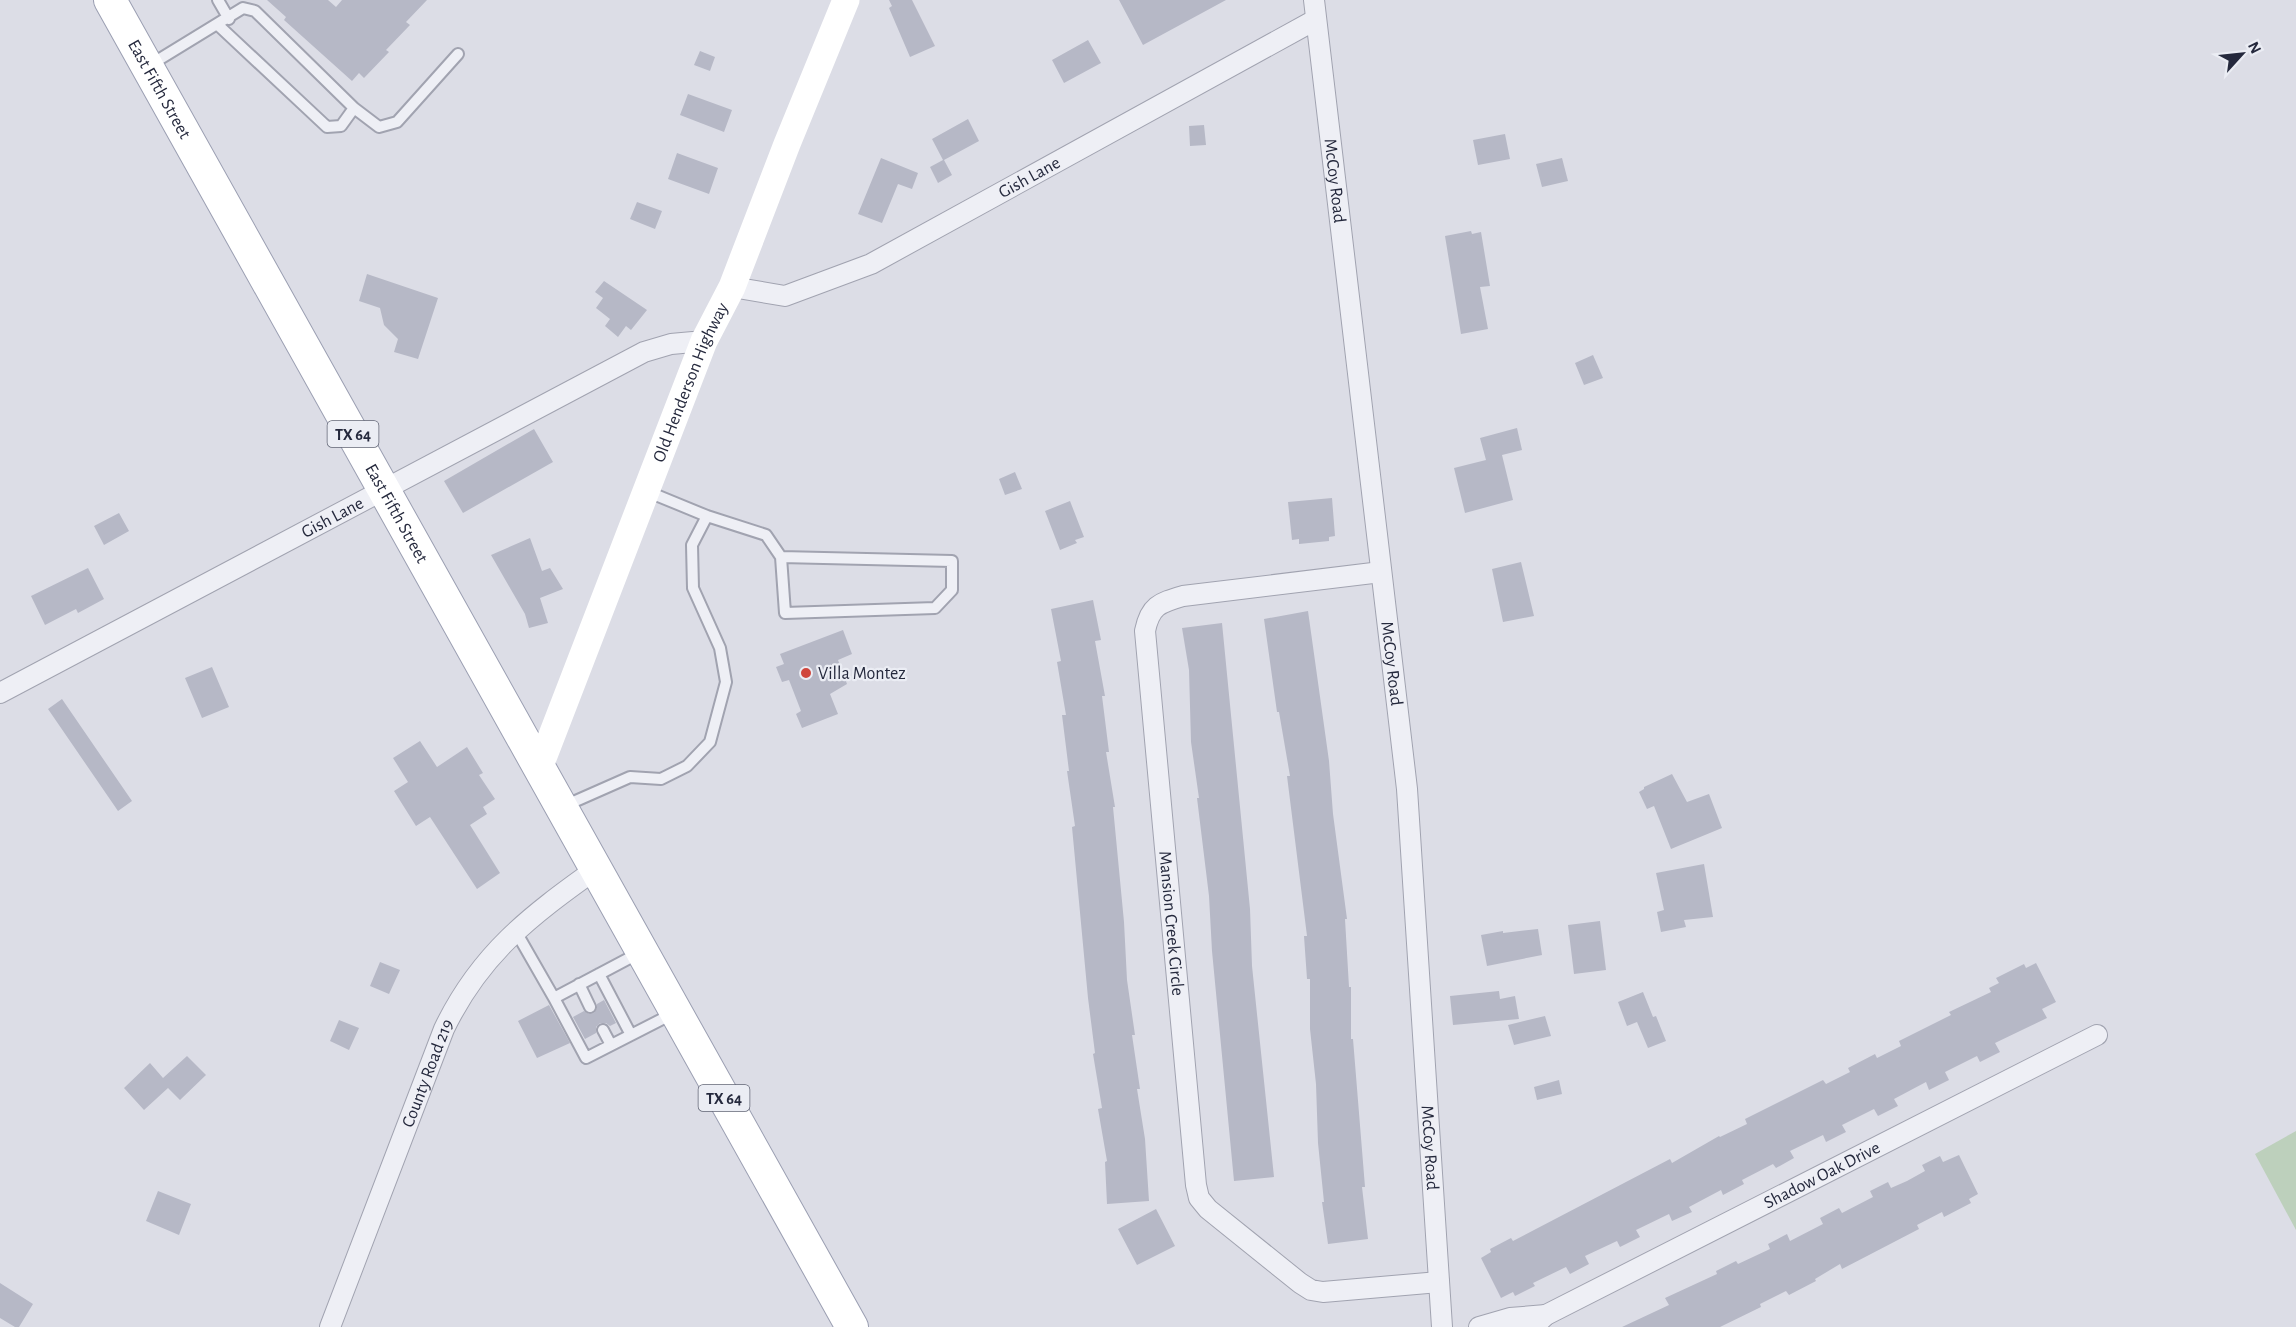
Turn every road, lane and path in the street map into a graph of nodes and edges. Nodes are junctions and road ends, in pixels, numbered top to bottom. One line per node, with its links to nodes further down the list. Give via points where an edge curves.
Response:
1 (110, 0): 9 (main road, East Fifth Street / TX 64)
2 (218, 0): 5 (lane)
3 (846, 0): 11 (main road, Old Henderson Highway)
4 (1314, 0): 6 (street, McCoy Road)
5 (229, 19): 7 (lane); 10 (lane, via 243,8 255,11)
6 (1315, 20): 11 (street, Gish Lane, via 872,264 785,296); 17 (street, McCoy Road)
7 (218, 25): 9 (lane); 10 (lane, via 327,127 340,126)
8 (458, 54): 10 (lane, via 397,122 379,128)
9 (147, 67): 13 (main road, East Fifth Street / TX 64)
10 (354, 108)
11 (732, 287): 12 (main road, Old Henderson Highway)
12 (704, 341): 13 (street, Gish Lane, via 644,352); 14 (main road, Old Henderson Highway)
13 (384, 490): 18 (street, Gish Lane); 19 (main road, East Fifth Street / TX 64)
14 (646, 491): 15 (lane); 19 (main road, Old Henderson Highway)
15 (707, 516): 16 (lane, via 766,536); 20 (lane, via 692,545 693,588 720,648 726,682 710,742 687,766 661,779 630,777)
16 (781, 556): 16 (lane, via 786,613 935,608 952,590 952,561)
17 (1381, 572): 33 (street, McCoy Road, via 1407,789); 33 (street, Mansion Creek Circle, via 1183,596 1154,608 1145,631 1199,1198 1311,1290)
18 (0, 693)
19 (540, 766): 20 (main road, East Fifth Street / TX 64)
20 (562, 807): 21 (main road, East Fifth Street / TX 64)
21 (596, 869): 22 (street, County Road 219); 23 (main road, TX 64)
22 (516, 930): 26 (lane); 35 (street, County Road 219, via 472,979 444,1029)
23 (642, 952): 24 (lane); 28 (main road, TX 64)
24 (599, 974): 25 (lane); 30 (lane)
25 (579, 984): 26 (lane); 27 (lane)
26 (554, 998): 32 (lane, via 586,1058)
27 (590, 1007)
28 (676, 1012): 30 (lane); 36 (main road, TX 64)
29 (603, 1030): 32 (lane)
30 (631, 1035): 32 (lane)
31 (2097, 1035): 34 (street, Shadow Oak Drive)
32 (611, 1045)
33 (1439, 1282): 37 (street, McCoy Road)
34 (1540, 1321): 38 (street, Shadow Oak Drive, via 1510,1318)
35 (330, 1327)
36 (852, 1327)
37 (1442, 1327)
38 (1479, 1327)

